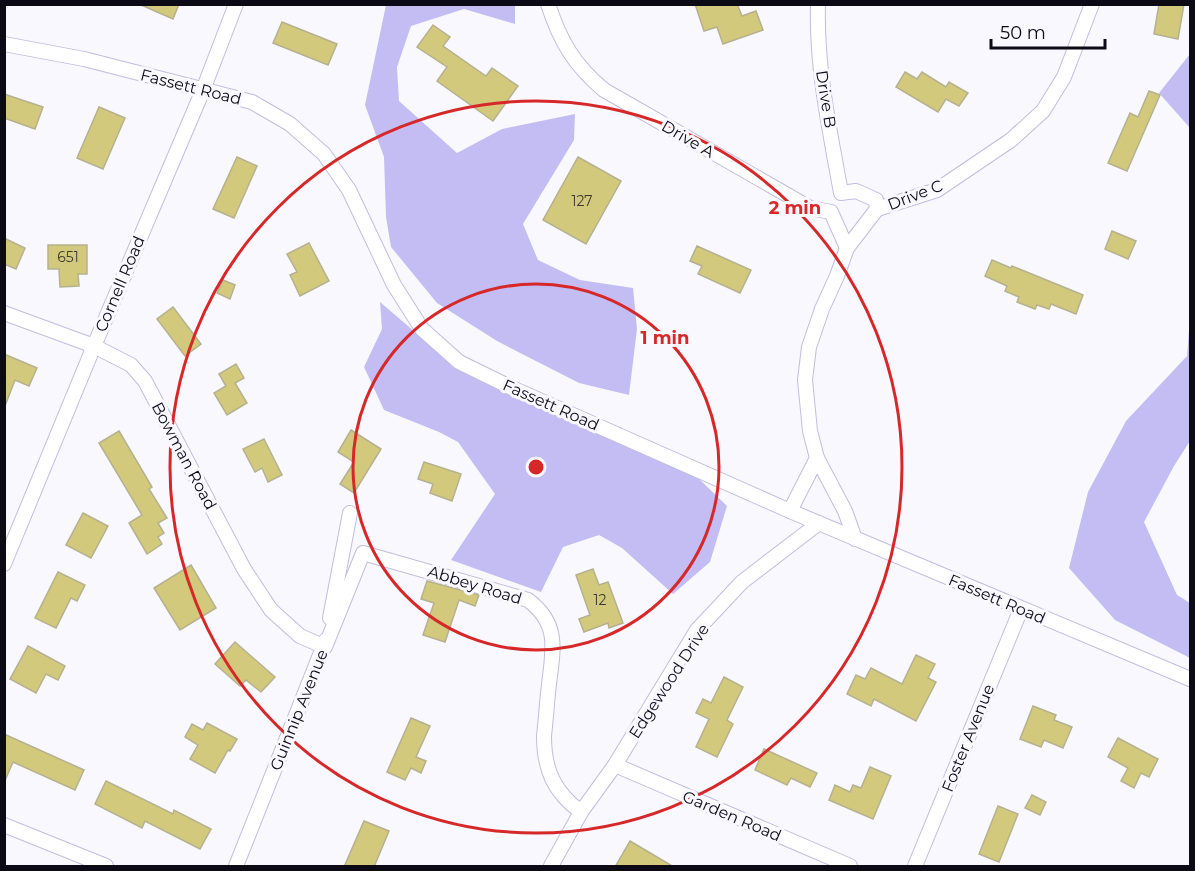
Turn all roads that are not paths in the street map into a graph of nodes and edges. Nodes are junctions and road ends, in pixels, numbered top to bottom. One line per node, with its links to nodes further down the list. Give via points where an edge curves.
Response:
1 (236, 4): 6 (street, Cornell Road)
2 (548, 4): 9 (street, Drive A, via 571,56 604,90 810,208)
3 (818, 4): 7 (street, Drive B, via 822,81)
4 (1092, 4): 8 (street, Drive C, via 1064,77 1043,111 1011,140 937,190)
5 (4, 44): 6 (street, Fassett Road, via 84,59)
6 (203, 90): 12 (street, Cornell Road); 14 (street, Fassett Road, via 252,102 290,124 324,154 349,190 394,285 422,328 459,362)
7 (841, 193): 8 (street, via 856,191 876,200); 9 (street)
8 (877, 209): 10 (street, Drive C)
9 (831, 212): 10 (street)
10 (847, 248): 13 (street, Drive C, via 809,347 805,380)
11 (4, 313): 12 (street, Bowman Road)
12 (94, 346): 18 (street, Cornell Road); 20 (street, Bowman Road, via 131,365 145,381 244,569 271,610 300,636)
13 (817, 458): 14 (street); 17 (street, Drive C)
14 (790, 511): 16 (street, Fassett Road)
15 (350, 513): 20 (street, Guinnip Avenue)
16 (819, 523): 17 (street, Fassett Road); 22 (street, Edgewood Drive, via 742,582 698,630)
17 (855, 539): 19 (street, Fassett Road)
18 (4, 564)
19 (1021, 609): 21 (street, Fassett Road); 29 (street, Foster Avenue)
20 (325, 646): 23 (street, Abbey Road, via 363,553 528,600 545,616 554,640 544,736 548,769 564,800); 26 (street, Guinnip Avenue)
21 (1191, 679)
22 (615, 765): 23 (street, Edgewood Drive); 28 (street, Garden Road)
23 (581, 812): 27 (street, Edgewood Drive)
24 (4, 825): 25 (street)
25 (106, 867)
26 (236, 867)
27 (551, 867)
28 (850, 867)
29 (915, 867)

